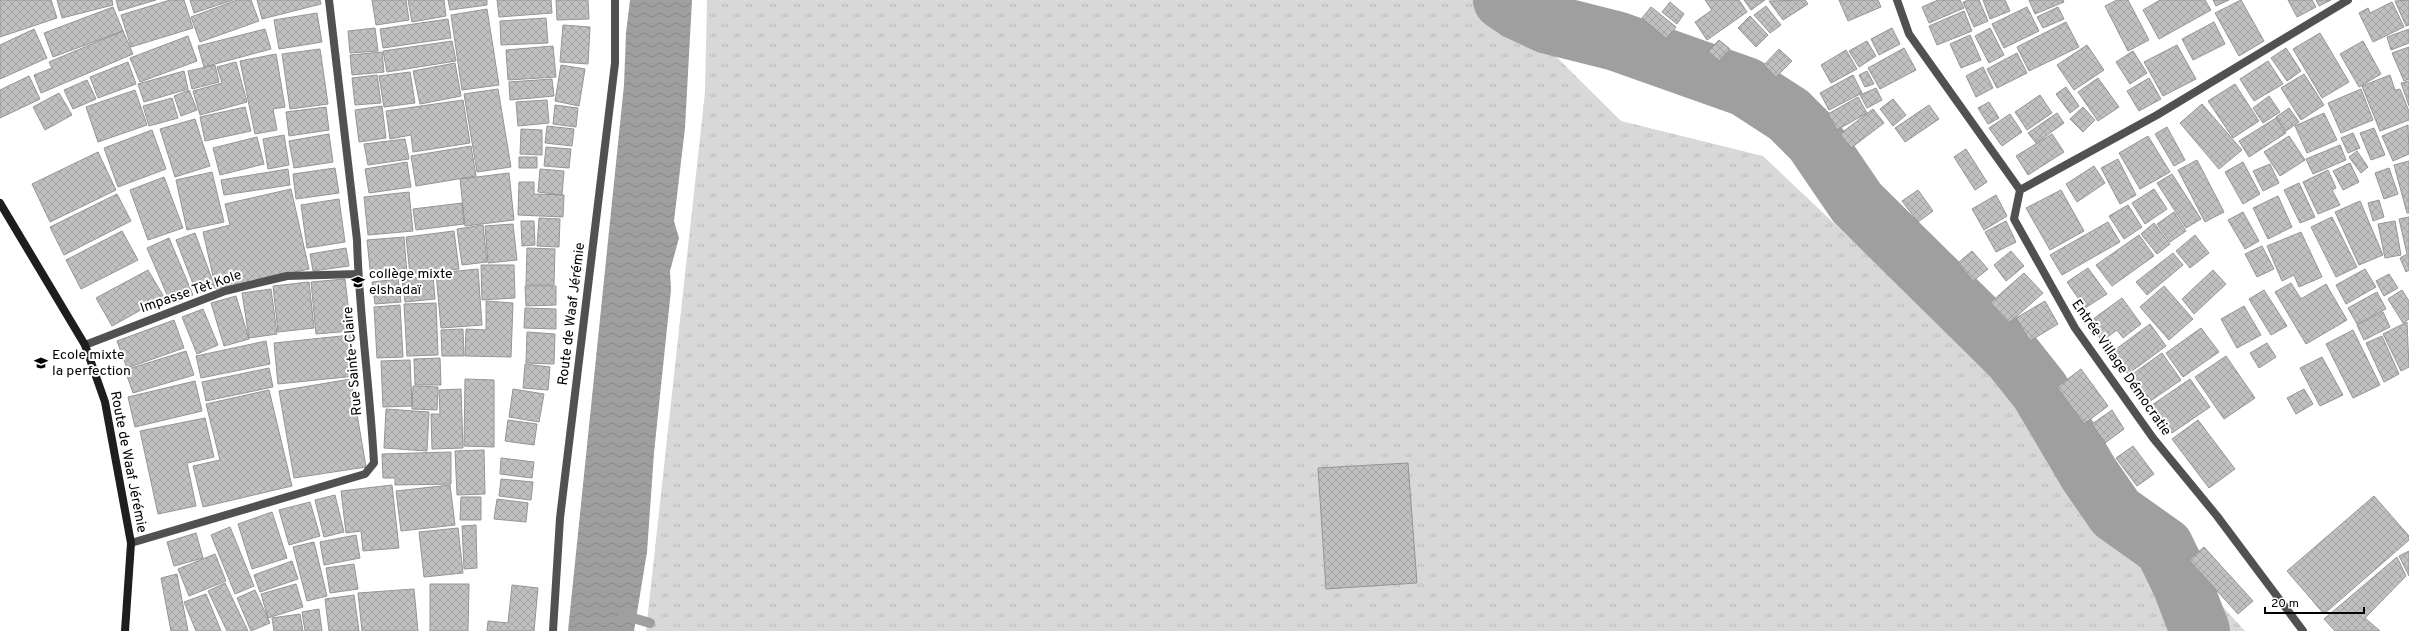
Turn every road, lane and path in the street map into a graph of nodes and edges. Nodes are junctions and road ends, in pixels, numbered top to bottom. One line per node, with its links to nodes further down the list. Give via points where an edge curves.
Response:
1 (329, 0): 7 (street, Rue Sainte-Claire, via 357,240)
2 (615, 0): 11 (street, Route de Waaf Jérémie, via 615,63 560,518)
3 (1897, 0): 5 (street, via 1909,34)
4 (2348, 0): 5 (street, via 2157,115)
5 (2020, 190): 12 (street, Entrée Village Démocratie, via 2014,219 2075,328 2153,438 2217,516)
6 (0, 203): 8 (street, Route de Waaf Jérémie)
7 (358, 274): 8 (street, Impasse Tèt Kole, via 287,276 225,291); 9 (street, Rue Sainte-Claire, via 371,396 374,463 365,474)
8 (84, 345): 9 (street, Route de Waaf Jérémie, via 106,402)
9 (131, 543): 10 (street, Route de Waaf Jérémie)
10 (125, 631)
11 (553, 631)
12 (2303, 631)

